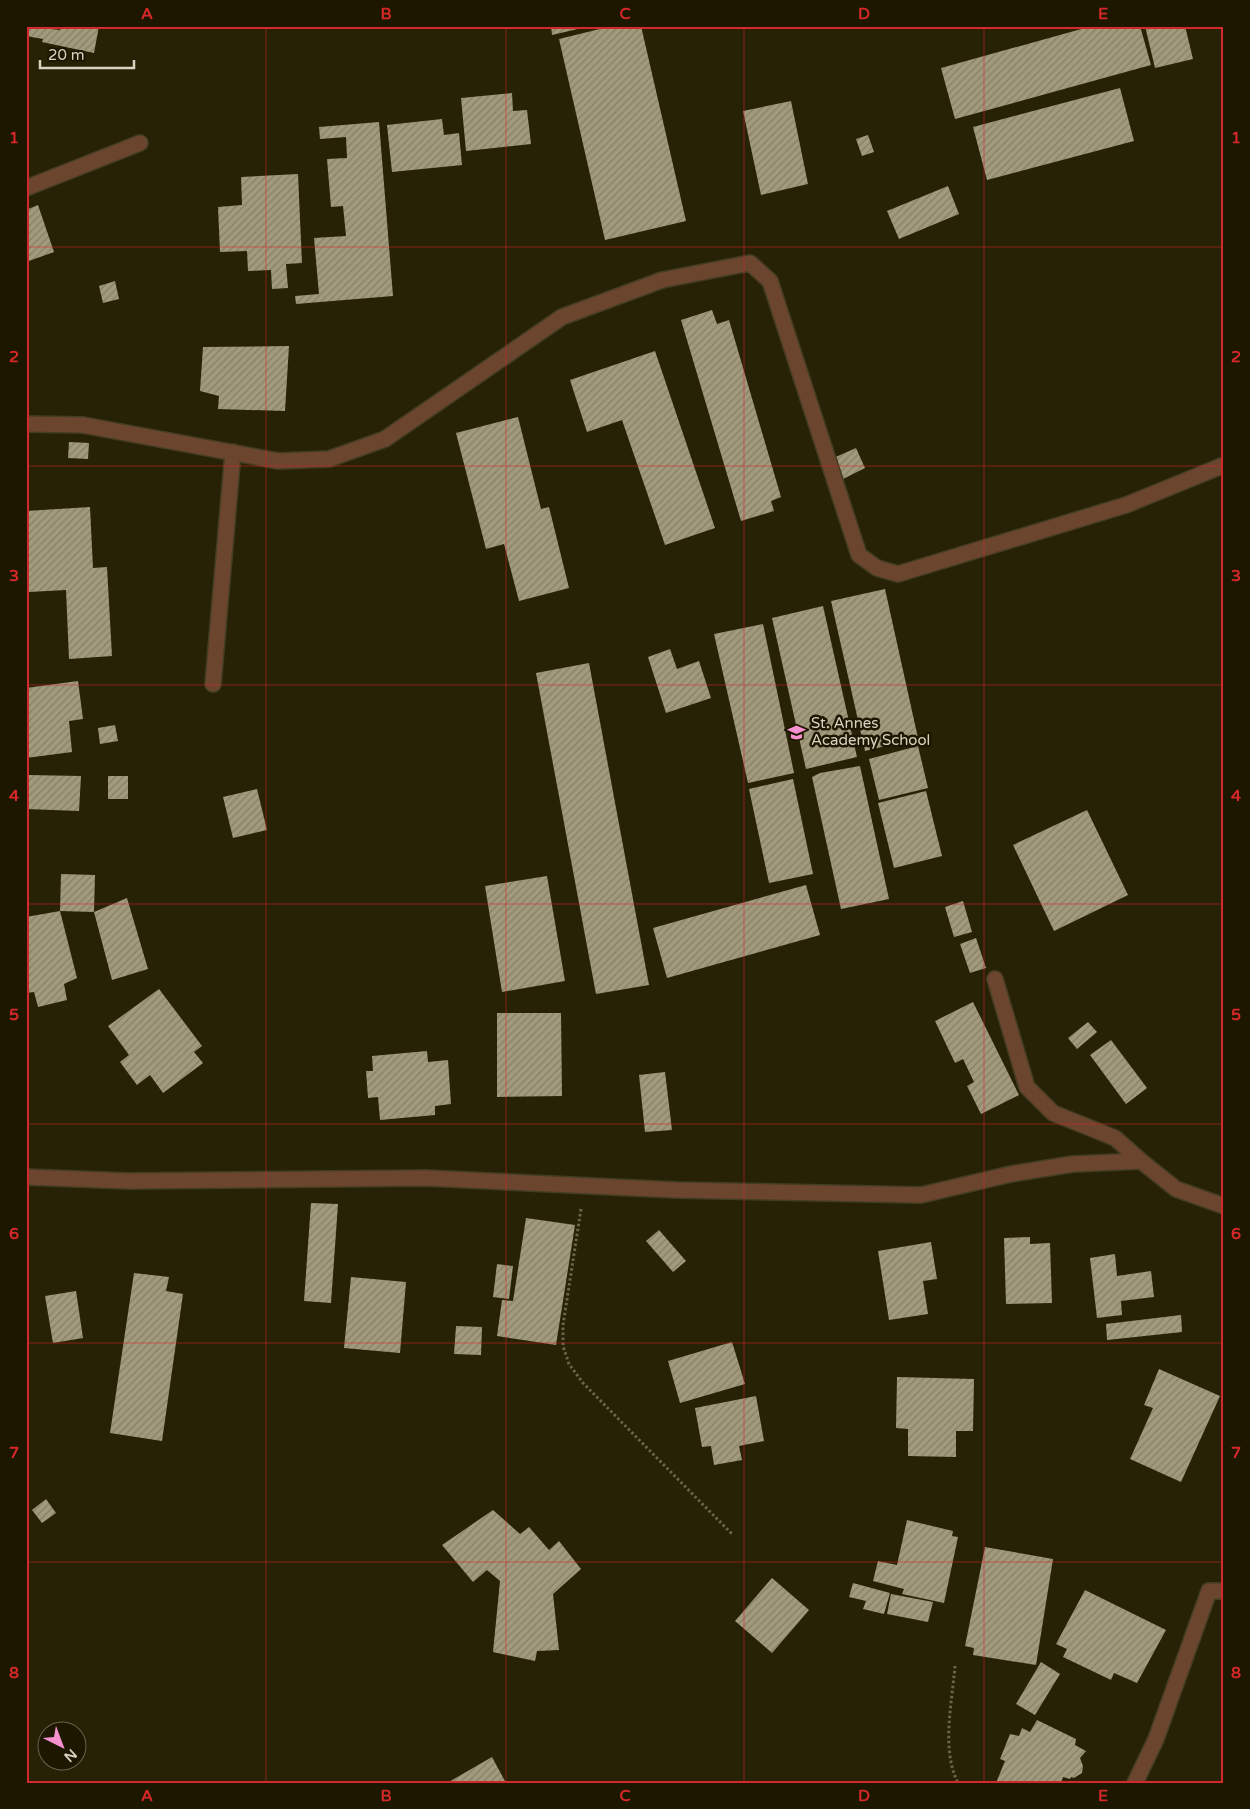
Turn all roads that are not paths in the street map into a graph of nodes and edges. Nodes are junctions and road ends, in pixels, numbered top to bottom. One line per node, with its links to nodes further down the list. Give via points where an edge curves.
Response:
1 (140, 143): 2 (street)
2 (26, 188)
3 (26, 424): 4 (street, via 83,425)
4 (233, 452): 5 (street, via 278,461 329,459 385,439 562,317 662,280 750,263 770,281 859,555 877,568 898,574 1126,505); 6 (street)
5 (1224, 465)
6 (213, 684)
7 (994, 979): 8 (street, via 1027,1087 1053,1113 1116,1138)
8 (1141, 1161): 9 (street, via 1073,1164 1011,1174 921,1195 584,1186 426,1178 129,1182); 10 (street, via 1176,1189)
9 (26, 1176)
10 (1224, 1206)
11 (1224, 1591): 12 (street, via 1209,1591 1156,1739)
12 (1135, 1783)

